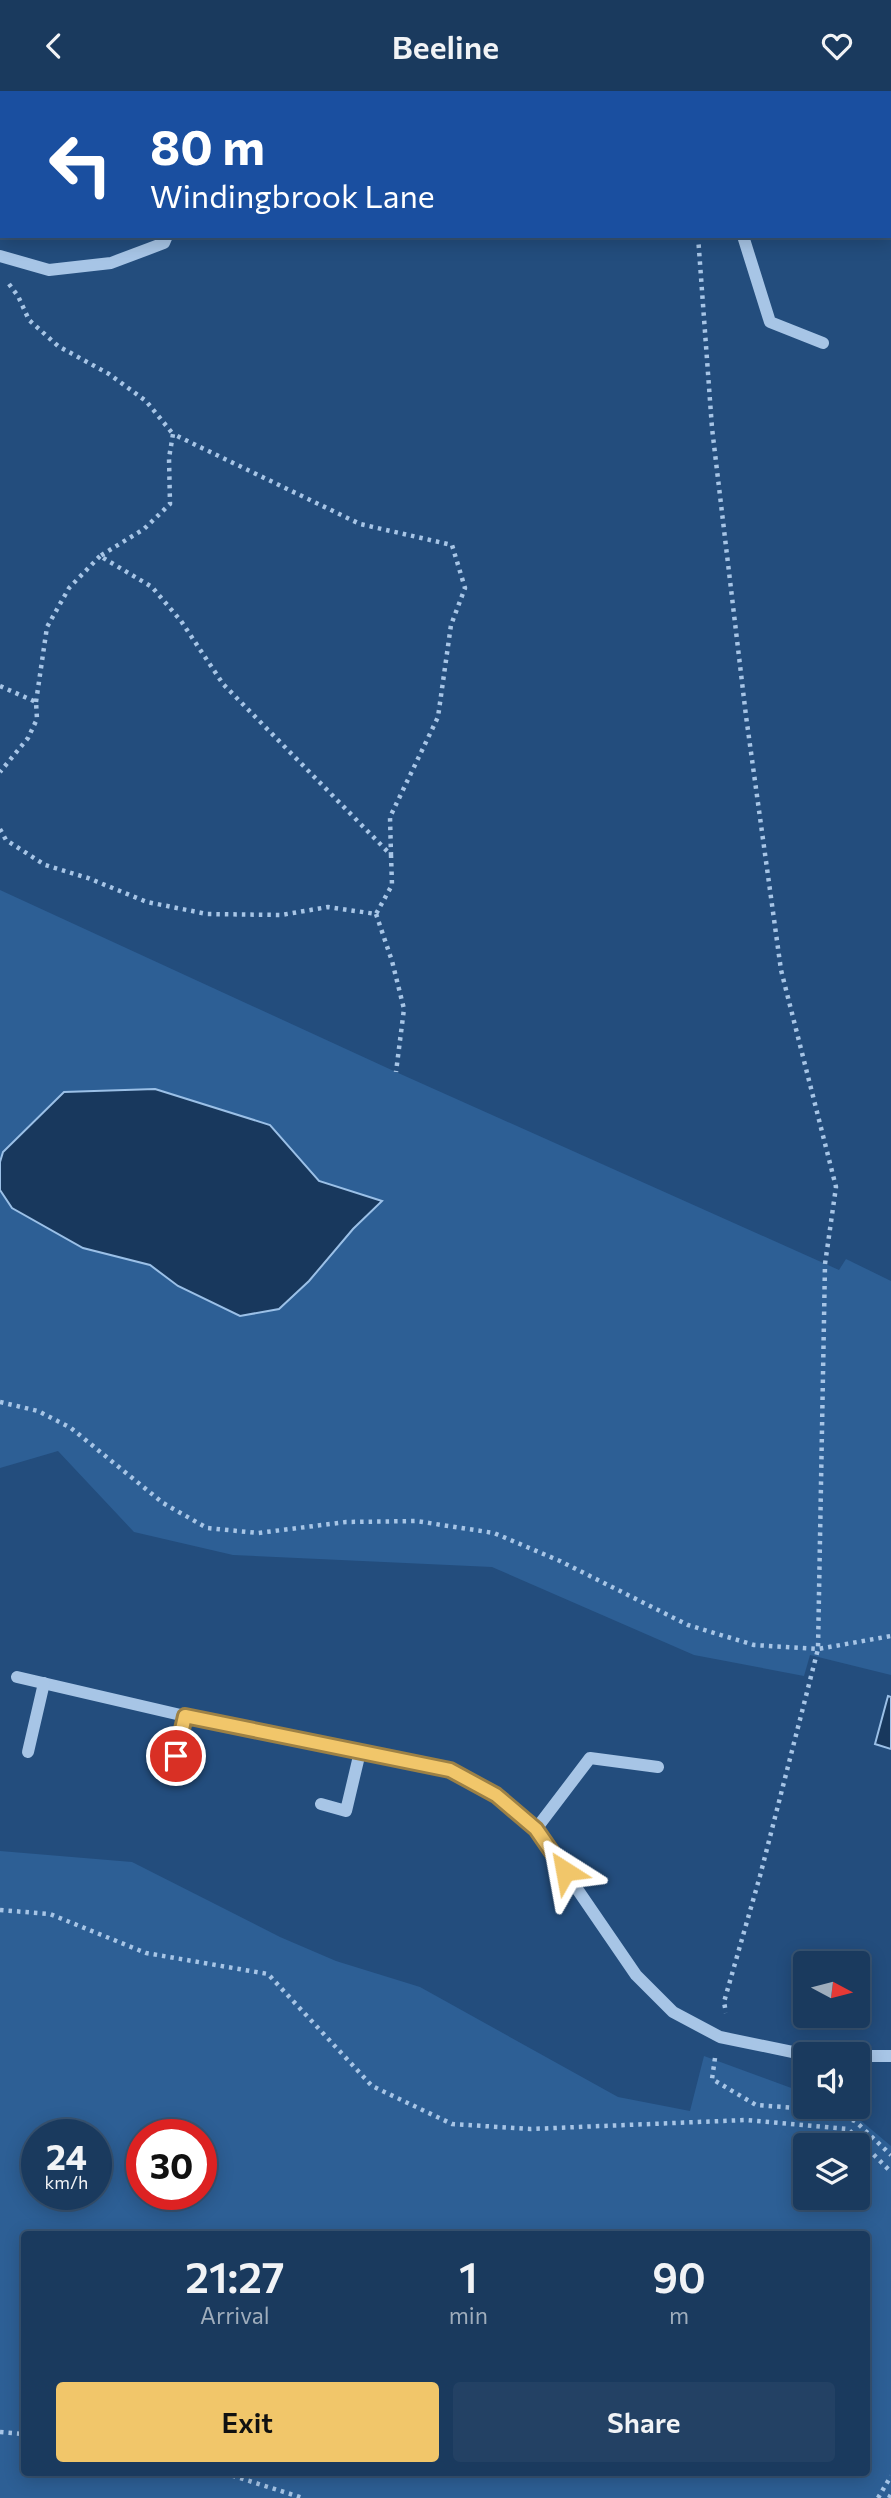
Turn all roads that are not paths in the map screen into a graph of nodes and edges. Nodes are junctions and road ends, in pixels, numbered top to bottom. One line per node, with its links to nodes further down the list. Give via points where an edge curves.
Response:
1 (166, 238): 3 (street, via 164,243 111,263 49,270)
2 (744, 238): 4 (street, via 770,321)
3 (0, 256)
4 (823, 343)
5 (17, 1677): 6 (street)
6 (44, 1683): 7 (street); 8 (street)
7 (185, 1716): 9 (street); 11 (street)
8 (28, 1752)
9 (360, 1752): 12 (street, via 346,1811); 13 (street, via 450,1770 496,1795)
10 (658, 1767): 13 (street, via 590,1758)
11 (172, 1777)
12 (321, 1804)
13 (536, 1829): 14 (street, via 636,1975 673,2012 720,2037)
14 (793, 2052)
15 (870, 2056): 16 (street)
16 (891, 2056)

